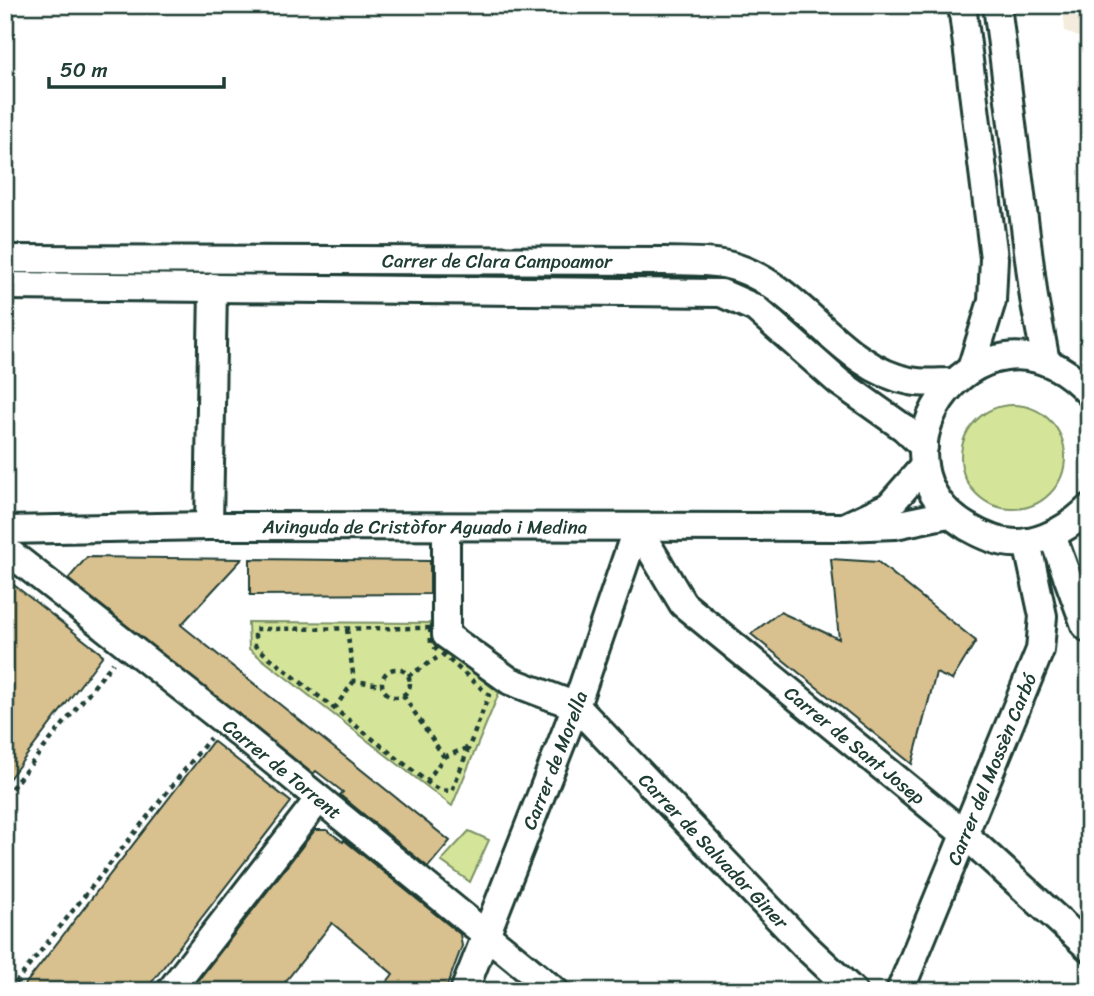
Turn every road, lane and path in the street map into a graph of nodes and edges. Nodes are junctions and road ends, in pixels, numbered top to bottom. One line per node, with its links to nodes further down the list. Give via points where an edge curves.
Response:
1 (962, 5): 7 (street, via 993,258 992,301)
2 (997, 5): 6 (street)
3 (5, 259): 7 (street, Carrer de Clara Campoamor, via 722,263 773,285 859,358 888,374 909,381)
4 (5, 286): 5 (street, Carrer de Clara Campoamor)
5 (213, 288): 9 (street, Carrer de Clara Campoamor, via 721,293 755,308 839,382 904,428); 12 (street)
6 (1046, 362): 7 (street, Carrer de Clara Campoamor, via 995,359); 8 (street)
7 (962, 375): 9 (street, via 934,406 924,435)
8 (1085, 379)
9 (924, 457): 11 (street, via 933,492); 15 (street, Avinguda de Cristòfor Aguado i Medina, via 889,506)
10 (1089, 508): 17 (street, via 1072,524)
11 (948, 514): 15 (street, Avinguda de Cristòfor Aguado i Medina, via 895,525); 17 (street, via 971,531 998,541)
12 (209, 527): 13 (street, Avinguda de Cristòfor Aguado i Medina); 16 (street, Avinguda de Cristòfor Aguado i Medina)
13 (446, 527): 14 (street, Avinguda de Cristòfor Aguado i Medina); 28 (street, via 446,635 510,681)
14 (638, 527): 15 (street, Avinguda de Cristòfor Aguado i Medina); 28 (street, Carrer de Morella); 36 (street, Carrer de Sant Josep, via 683,604)
15 (844, 527)
16 (5, 530)
17 (1040, 539): 20 (street); 36 (street, Carrer del Mossèn Carbó, via 1044,616 1040,650)
18 (5, 549): 21 (street, Carrer de Torrent)
19 (347, 629): 23 (path, via 430,628 431,644); 25 (path); 29 (path, via 255,629 255,646)
20 (1089, 629)
21 (128, 648): 30 (street, Carrer de Torrent); 34 (path)
22 (447, 652): 23 (path)
23 (441, 655): 24 (path); 31 (path, via 489,695)
24 (408, 676): 26 (path, via 390,670); 27 (path, via 409,687)
25 (354, 681): 26 (path); 29 (path)
26 (382, 685): 27 (path, via 390,695)
27 (402, 695): 32 (path)
28 (576, 706): 37 (street, Carrer de Morella); 43 (street, Carrer de Salvador Giner)
29 (334, 709): 33 (path)
30 (224, 721): 35 (street, Carrer de Torrent); 39 (path)
31 (469, 747): 32 (path); 33 (path, via 452,791 440,790)
32 (444, 757): 33 (path)
33 (427, 781)
34 (5, 796)
35 (318, 800): 37 (street, Carrer de Torrent); 40 (street)
36 (963, 833): 38 (street, Carrer de Sant Josep); 44 (street, Carrer del Mossèn Carbó)
37 (485, 934): 41 (street, Carrer de Morella); 42 (street, Carrer de Torrent)
38 (1089, 948)
39 (9, 991)
40 (170, 991)
41 (464, 991)
42 (555, 991)
43 (853, 991)
44 (900, 991)

